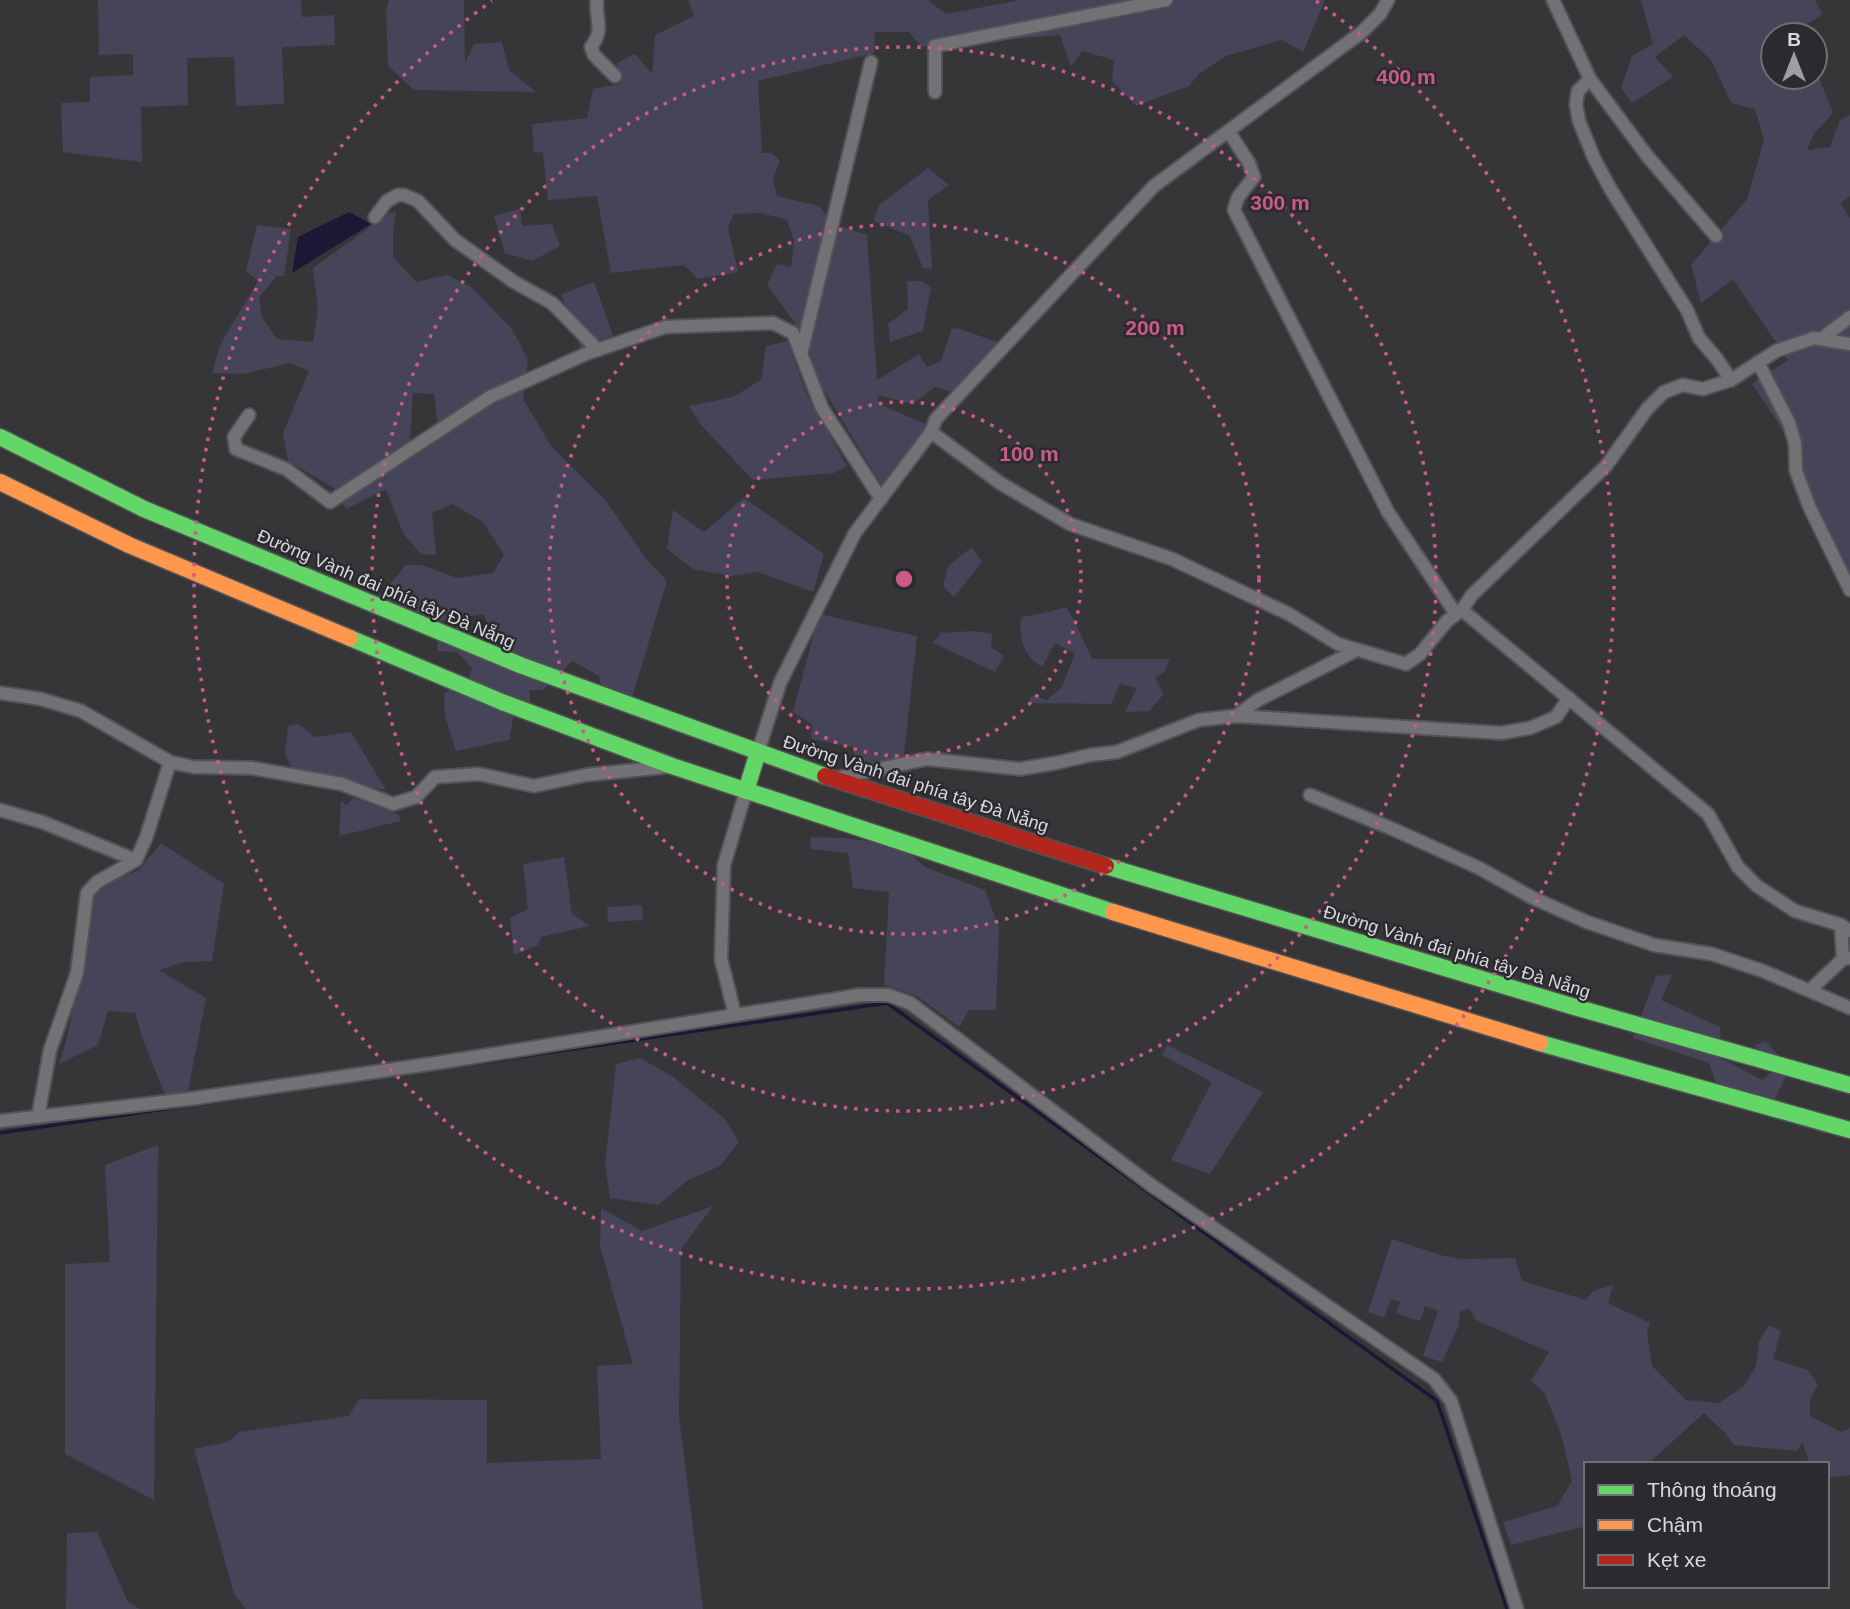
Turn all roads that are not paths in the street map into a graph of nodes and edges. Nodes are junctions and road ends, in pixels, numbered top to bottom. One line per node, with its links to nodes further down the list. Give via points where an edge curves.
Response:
1 (597, 0): 6 (street, via 595,17 600,28 592,47)
2 (1166, 0): 8 (street, via 934,46)
3 (1388, 0): 9 (street, via 1362,32)
4 (1553, 0): 7 (street)
5 (872, 62): 16 (street)
6 (615, 76)
7 (1590, 79): 11 (street, via 1648,158); 18 (street, via 1578,91 1576,104 1594,158 1687,310 1699,338)
8 (935, 92)
9 (1229, 132): 20 (street, via 1154,186 936,419); 25 (street, via 1254,177 1234,210 1388,512)
10 (374, 217): 15 (street, via 392,197 404,195 418,201 455,240 552,303)
11 (1716, 236)
12 (1850, 317): 13 (street)
13 (1821, 339): 14 (street); 17 (street, via 1776,351)
14 (1850, 344)
15 (598, 350): 16 (street, via 665,327 773,323 793,333); 19 (street, via 490,397 330,502 286,469 236,449 234,437)
16 (801, 354): 23 (street, via 822,408)
17 (1758, 362): 18 (street); 24 (street, via 1789,423 1796,471 1809,506)
18 (1731, 380): 25 (street, via 1703,388 1683,385 1664,392 1606,466)
19 (249, 415)
20 (931, 432): 23 (street); 26 (street, via 1000,483 1070,524 1172,559 1289,614 1338,645)
21 (0, 437): 30 (main road, Đường Vành đai phía tây Đà Nẵng, via 144,509 470,645)
22 (0, 482): 32 (main road, via 129,545 502,702)
23 (881, 499): 30 (street, via 855,534 780,683)
24 (1850, 590)
25 (1459, 612): 26 (street, via 1406,664); 28 (street)
26 (1357, 650): 29 (street, via 1258,700)
27 (0, 693): 31 (street, via 81,711)
28 (1569, 698): 29 (street, via 1556,717 1501,733); 38 (street, via 1708,814 1738,867 1758,886 1796,911)
29 (1236, 716): 33 (street, via 1199,720 1117,752 1056,764 1020,769 927,759)
30 (758, 752): 33 (main road, Đường Vành đai phía tây Đà Nẵng); 34 (main road)
31 (170, 762): 32 (street, via 252,768 342,784 393,804 416,797 435,777 479,774 534,786); 37 (street)
32 (672, 766): 34 (main road)
33 (832, 779): 43 (main road, Đường Vành đai phía tây Đà Nẵng, via 1105,866)
34 (746, 791): 42 (street, via 724,864 721,959); 46 (main road, via 1081,902 1560,1049)
35 (1310, 795): 40 (street, via 1467,863 1587,922 1654,945 1712,954)
36 (0, 810): 37 (street)
37 (136, 860): 44 (street, via 87,893 77,973 50,1050)
38 (1846, 928): 39 (street)
39 (1847, 959): 40 (street)
40 (1810, 990): 41 (street)
41 (1850, 1008)
42 (735, 1015): 44 (street, via 188,1099); 47 (street, via 860,995 888,995 910,1003 1151,1185 1434,1379 1451,1401)
43 (1850, 1085)
44 (38, 1116): 45 (street)
45 (0, 1121)
46 (1850, 1130)
47 (1517, 1609)

